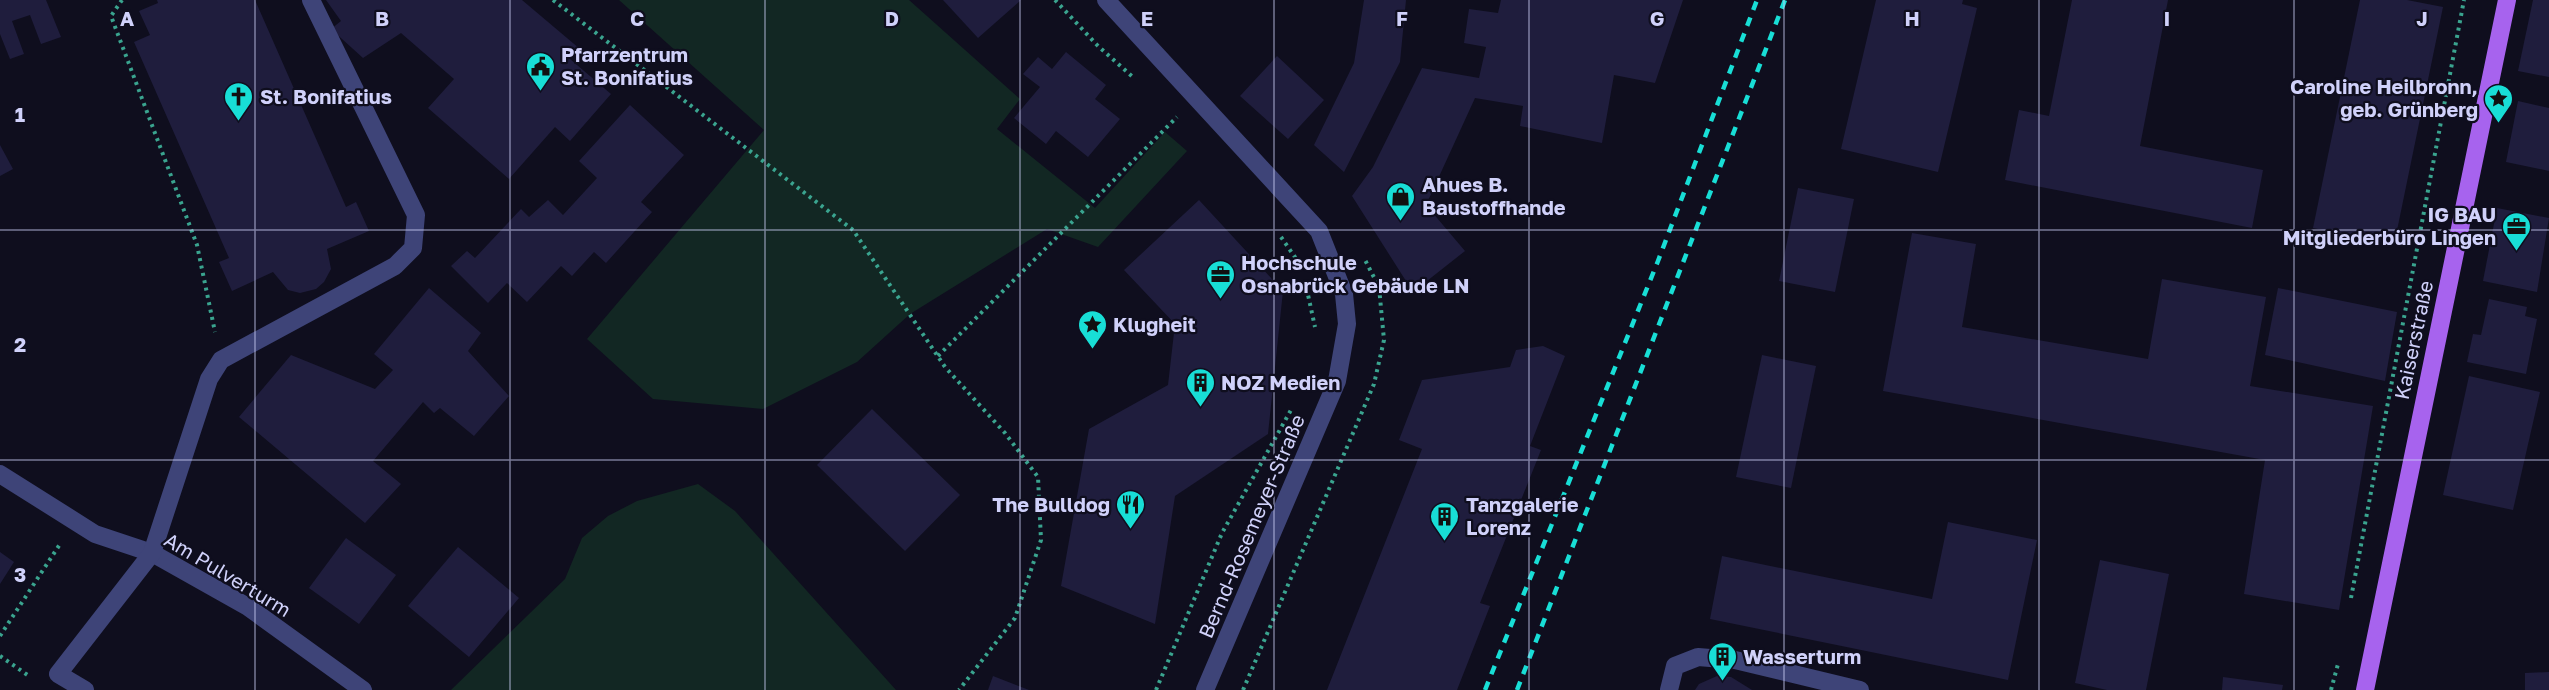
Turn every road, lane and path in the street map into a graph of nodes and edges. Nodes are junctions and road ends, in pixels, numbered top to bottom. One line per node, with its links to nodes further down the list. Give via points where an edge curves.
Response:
1 (122, 0): 17 (path, via 111,16 197,245)
2 (311, 0): 17 (street, via 416,215 413,248 395,266)
3 (554, 0): 16 (path, via 853,230)
4 (1055, 0): 8 (path, via 1098,46)
5 (1106, 0): 29 (street, Bernd-Rosemeyer-Straße, via 1319,231 1344,294 1347,324 1337,381)
6 (2464, 0): 22 (path)
7 (2507, 0): 33 (main road, Kaiserstraße)
8 (1143, 85)
9 (1169, 108): 10 (path)
10 (1178, 116): 11 (path); 16 (path)
11 (1186, 123)
12 (1277, 230): 13 (path)
13 (1301, 266)
14 (1303, 275): 15 (path)
15 (1316, 338)
16 (938, 356): 27 (path, via 1038,477 1041,540 1016,618)
17 (221, 360): 21 (street, via 210,379)
18 (1291, 408): 28 (path, via 1222,533)
19 (0, 474): 20 (street, Am Pulverturm)
20 (75, 521): 21 (street, Am Pulverturm, via 95,534); 23 (path)
21 (152, 553): 25 (street, via 58,674); 26 (street, Am Pulverturm, via 248,607)
22 (2351, 600)
23 (0, 636)
24 (2338, 661): 32 (path)
25 (85, 690)
26 (363, 690)
27 (959, 690)
28 (1156, 690)
29 (1205, 690)
30 (1669, 690): 31 (street, via 1675,666 1698,657 1736,660)
31 (1860, 690)
32 (2331, 690)
33 (2365, 690)

